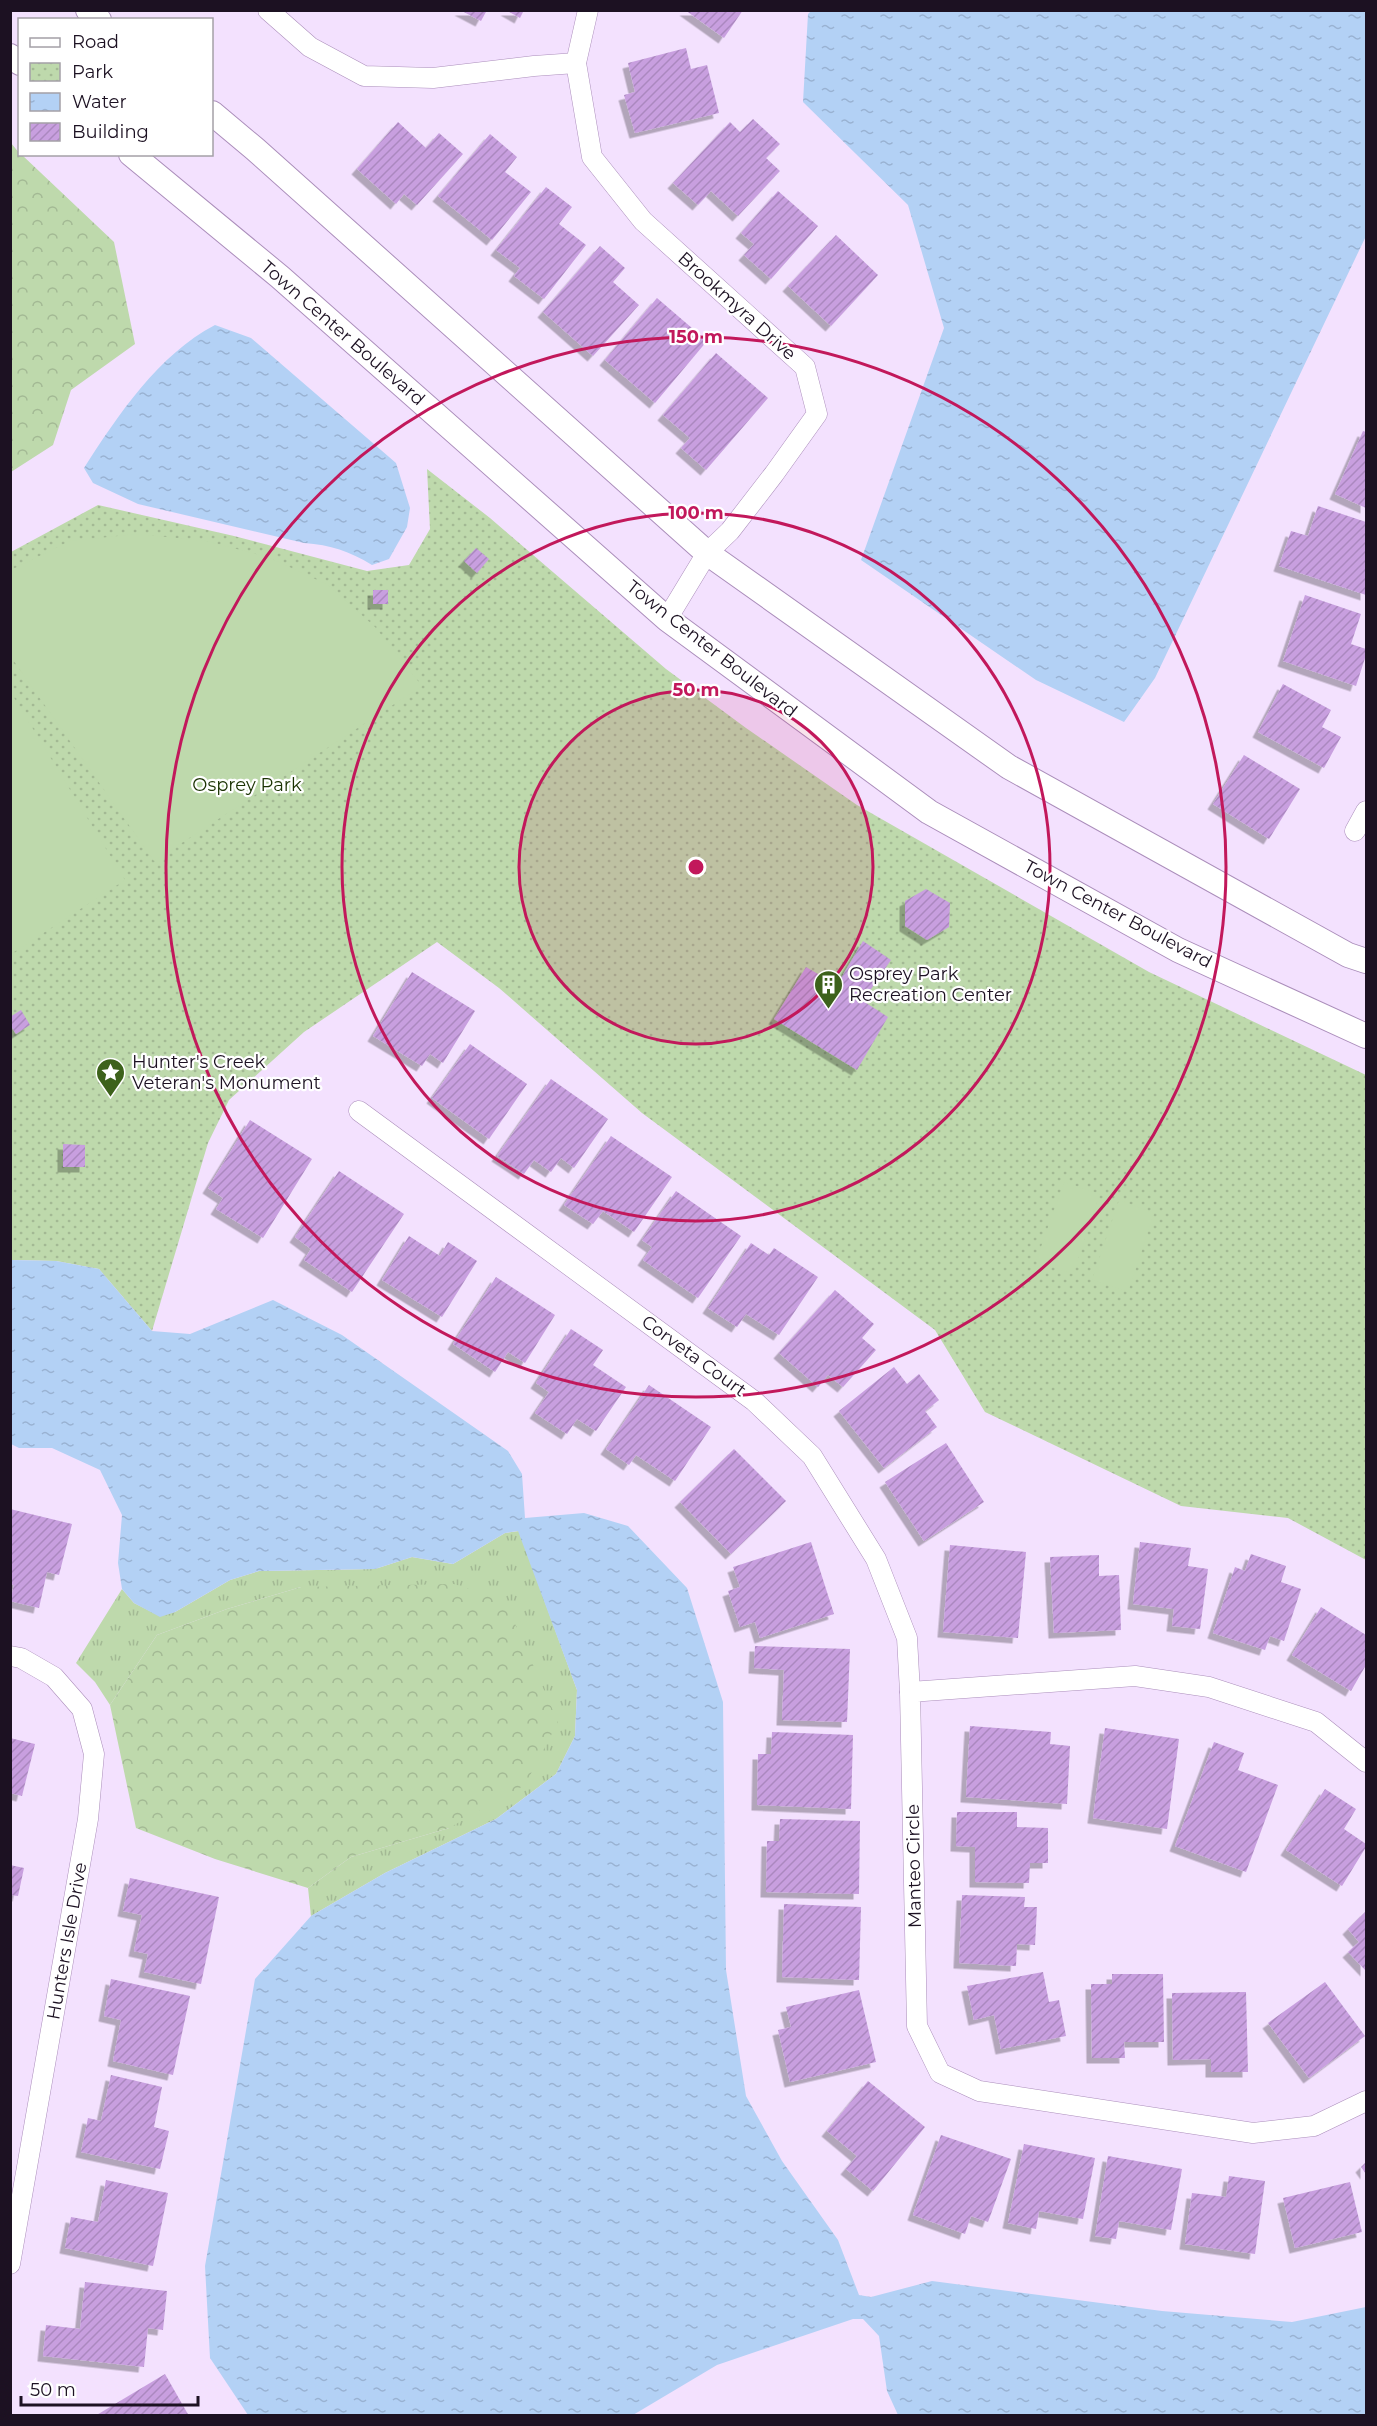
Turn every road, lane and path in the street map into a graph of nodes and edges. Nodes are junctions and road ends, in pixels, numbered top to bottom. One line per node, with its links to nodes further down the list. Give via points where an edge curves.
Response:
1 (268, 10): 3 (street, via 310,47 364,75 433,78)
2 (588, 10): 3 (street, Brookmyra Drive)
3 (576, 63): 6 (street, Brookmyra Drive, via 592,158 643,221 805,367 817,414 730,531)
4 (213, 114): 6 (street)
5 (132, 156): 7 (street, Town Center Boulevard, via 280,277)
6 (707, 553): 7 (street, Brookmyra Drive); 10 (street, via 1009,767)
7 (667, 619): 11 (street, Town Center Boulevard, via 929,812 1178,950)
8 (1366, 811): 9 (street)
9 (1355, 831)
10 (1366, 962)
11 (1366, 1036)
12 (359, 1111): 14 (street, Corveta Court, via 754,1401 812,1456 876,1559 907,1638)
13 (10, 1656): 17 (street, Hunters Isle Drive, via 54,1677 82,1708 94,1754 88,1819)
14 (910, 1692): 15 (street, via 1135,1676 1199,1686 1316,1722); 16 (street, Manteo Circle, via 917,2026 940,2073 979,2091 1253,2133 1314,2126)
15 (1366, 1762)
16 (1366, 2101)
17 (10, 2264)

